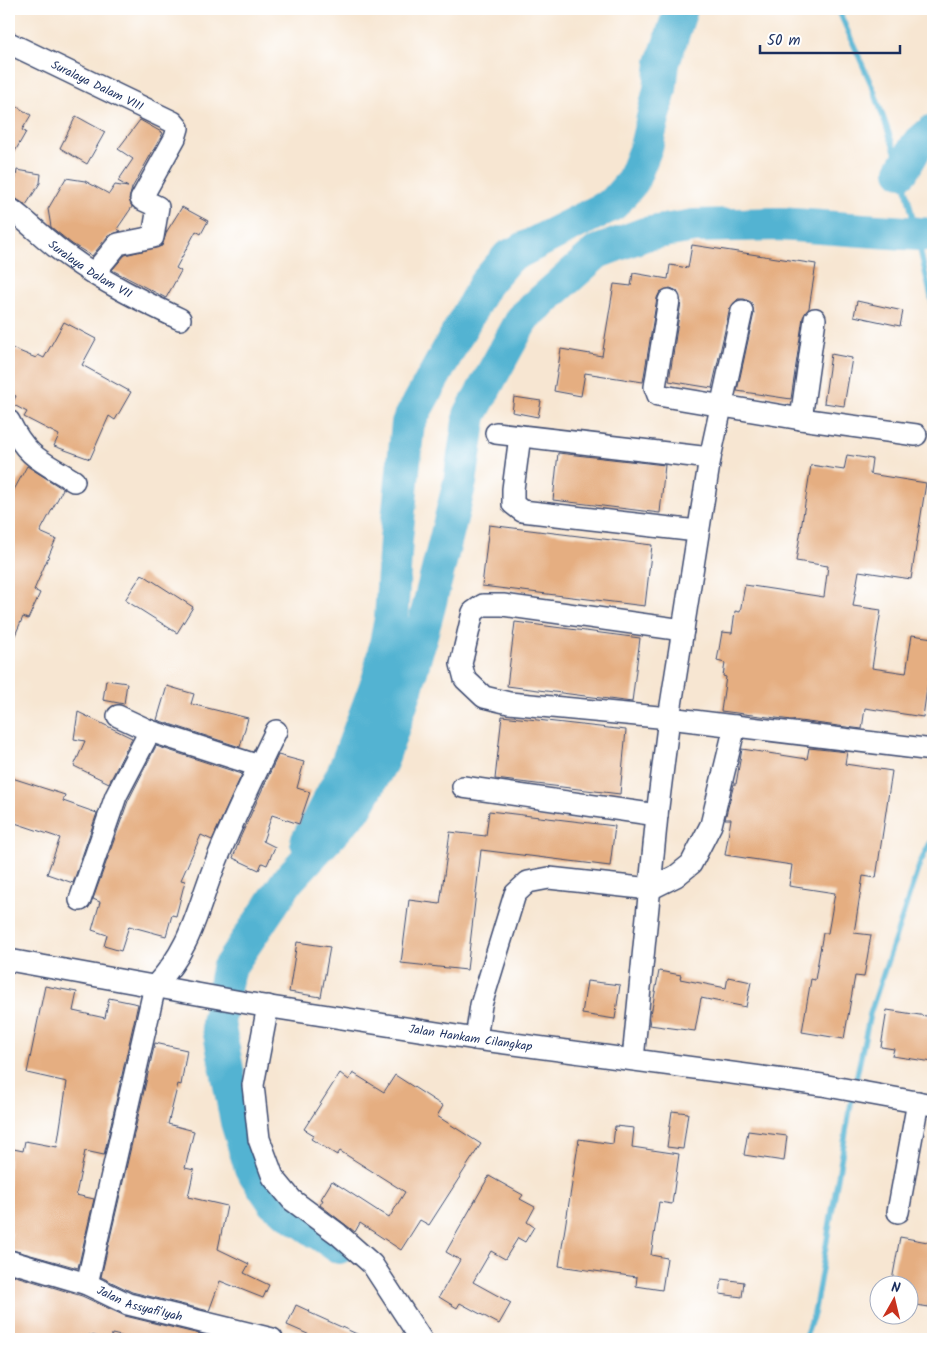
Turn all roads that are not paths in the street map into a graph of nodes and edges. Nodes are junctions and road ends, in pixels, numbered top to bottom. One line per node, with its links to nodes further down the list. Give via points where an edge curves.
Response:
1 (11, 48): 3 (street, Suralaya Dalam VIII, via 173,122 178,128 141,199 158,207 153,237 118,244)
2 (9, 208): 3 (street, Suralaya Dalam VII, via 70,258)
3 (94, 272): 6 (street, Suralaya Dalam VII, via 126,294)
4 (669, 300): 8 (street, via 655,392 658,396)
5 (742, 311): 8 (street)
6 (180, 319)
7 (816, 319): 9 (street)
8 (722, 405): 9 (street); 14 (street)
9 (801, 419): 12 (street)
10 (9, 421): 15 (street, via 17,438 31,455)
11 (496, 433): 13 (street)
12 (916, 435)
13 (520, 436): 14 (street); 16 (street, via 513,504 522,511)
14 (710, 458): 16 (street)
15 (74, 481)
16 (697, 531): 17 (street)
17 (683, 630): 19 (street); 19 (street, via 482,605 473,612 461,664 465,679 484,697 509,703)
18 (118, 716): 21 (street)
19 (669, 718): 20 (street); 26 (street)
20 (735, 726): 23 (street); 27 (street, via 711,825 701,848 691,864)
21 (150, 731): 24 (street); 28 (street, via 116,796)
22 (276, 731): 24 (street)
23 (933, 750)
24 (259, 766): 30 (street, via 214,867 192,933)
25 (463, 787): 26 (street)
26 (656, 815): 27 (street)
27 (650, 889): 32 (street, via 549,878 528,882 515,894 507,914 481,1005); 33 (street)
28 (80, 900)
29 (9, 960): 30 (street, Jalan Hankam Cilangkap)
30 (155, 986): 31 (street, Jalan Hankam Cilangkap); 37 (street)
31 (263, 1006): 32 (street, Jalan Hankam Cilangkap); 39 (street, via 254,1085 259,1139 273,1177 292,1200 372,1264)
32 (476, 1039): 33 (street, Jalan Hankam Cilangkap)
33 (633, 1059): 34 (street, Jalan Hankam Cilangkap, via 822,1085)
34 (926, 1104): 35 (street)
35 (898, 1212)
36 (9, 1262): 37 (street, Jalan Assyafi'Iyah)
37 (87, 1284): 38 (street, Jalan Assyafi'Iyah, via 128,1304)
38 (272, 1339)
39 (421, 1339)

